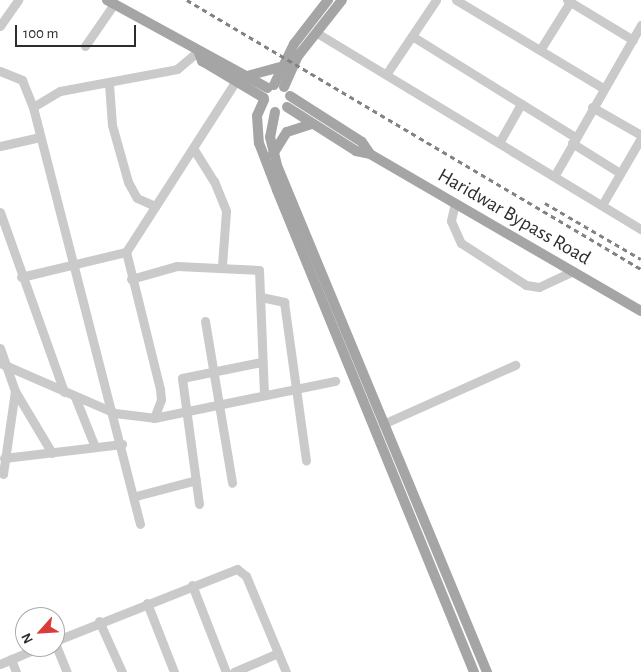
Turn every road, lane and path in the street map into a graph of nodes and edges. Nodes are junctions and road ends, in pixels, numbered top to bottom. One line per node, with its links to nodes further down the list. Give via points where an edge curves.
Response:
1 (18, 0): 9 (street)
2 (328, 0): 16 (main road)
3 (342, 0): 10 (main road)
4 (436, 0): 11 (street)
5 (456, 0): 14 (street)
6 (569, 1): 12 (street); 14 (street)
7 (111, 2): 13 (street); 15 (main road, Haridwar Bypass Road)
8 (641, 25): 12 (street)
9 (0, 26)
10 (317, 33): 18 (street); 24 (main road)
11 (412, 36): 18 (street); 25 (street)
12 (632, 40): 22 (street)
13 (85, 46)
14 (540, 50): 22 (street)
15 (198, 53): 19 (main road, Haridwar Bypass Road, via 208,52); 20 (main road, Haridwar Bypass Road, via 202,62); 21 (street, via 177,70)
16 (280, 67): 19 (main road); 24 (main road)
17 (0, 71): 26 (street, via 22,80)
18 (387, 73): 35 (street)
19 (247, 76): 24 (main road, Haridwar Bypass Road)
20 (236, 82): 23 (main road, Haridwar Bypass Road); 37 (street)
21 (109, 84): 26 (street, via 60,91); 44 (street, via 112,125 128,182 137,198)
22 (603, 88): 28 (street)
23 (252, 92): 24 (main road, Haridwar Bypass Road); 30 (main road)
24 (274, 92): 27 (main road); 29 (main road); 30 (main road); 39 (main road, Haridwar Bypass Road, via 362,142)
25 (521, 104): 34 (street); 35 (street)
26 (33, 107): 33 (street)
27 (287, 107): 29 (main road); 31 (main road, Haridwar Bypass Road)
28 (592, 107): 32 (street); 34 (street)
29 (275, 112): 38 (main road, via 270,137)
30 (258, 116): 100 (main road, via 259,143 276,190)
31 (312, 124): 38 (main road, via 287,132); 39 (main road, Haridwar Bypass Road, via 356,152)
32 (641, 136): 40 (street)
33 (40, 137): 36 (street); 48 (street)
34 (574, 140): 40 (street); 41 (street)
35 (498, 143): 41 (street)
36 (0, 146)
37 (193, 148): 44 (street); 49 (street, via 224,204 227,226)
38 (273, 154): 72 (main road)
39 (370, 154): 42 (main road, Haridwar Bypass Road)
40 (620, 173): 43 (street)
41 (555, 175): 43 (street)
42 (455, 203): 50 (main road, Haridwar Bypass Road); 50 (street, via 451,221 461,243 526,285 540,287)
43 (602, 205): 46 (street)
44 (155, 206): 47 (street)
45 (0, 212): 51 (street)
46 (641, 228)
47 (126, 252): 48 (street); 52 (street)
48 (76, 263): 51 (street); 69 (street)
49 (222, 266): 52 (street, via 177,266); 53 (street, via 259,270)
50 (573, 271): 54 (main road, Haridwar Bypass Road)
51 (21, 277): 65 (street)
52 (131, 279): 71 (street, via 162,400)
53 (261, 298): 57 (street); 63 (street, via 284,302)
54 (641, 311)
55 (205, 321): 61 (street)
56 (0, 348): 60 (street)
57 (261, 362): 61 (street); 66 (street)
58 (0, 363): 60 (street)
59 (516, 365): 72 (street)
60 (10, 367): 64 (street); 65 (street)
61 (211, 370): 68 (street); 70 (street, via 182,378)
62 (335, 381): 63 (street)
63 (294, 388): 66 (street); 77 (street)
64 (15, 391): 75 (street); 76 (street)
65 (64, 392): 67 (street)
66 (264, 394): 68 (street)
67 (75, 397): 69 (street); 74 (street)
68 (218, 407): 70 (street); 80 (street)
69 (115, 413): 71 (street); 73 (street)
70 (186, 413): 71 (street); 79 (street)
71 (154, 418)
72 (383, 424): 101 (main road)
73 (122, 444): 74 (street); 81 (street)
74 (95, 447): 75 (street)
75 (52, 453): 76 (street)
76 (4, 458): 78 (street)
77 (306, 460)
78 (3, 474)
79 (196, 480): 81 (street); 82 (street)
80 (232, 483)
81 (136, 496): 83 (street)
82 (199, 504)
83 (140, 524)
84 (192, 585): 85 (street); 88 (street, via 242,571); 97 (street)
85 (147, 603): 86 (street); 96 (street)
86 (100, 621): 87 (street); 95 (street)
87 (65, 637)
88 (278, 653): 98 (street); 99 (street)
89 (16, 657): 91 (street)
90 (61, 657): 94 (street)
91 (11, 659): 92 (street); 93 (street)
92 (0, 664)
93 (16, 672)
94 (67, 672)
95 (122, 672)
96 (174, 672)
97 (226, 672)
98 (234, 672)
99 (286, 672)
100 (474, 672)
101 (487, 672)

